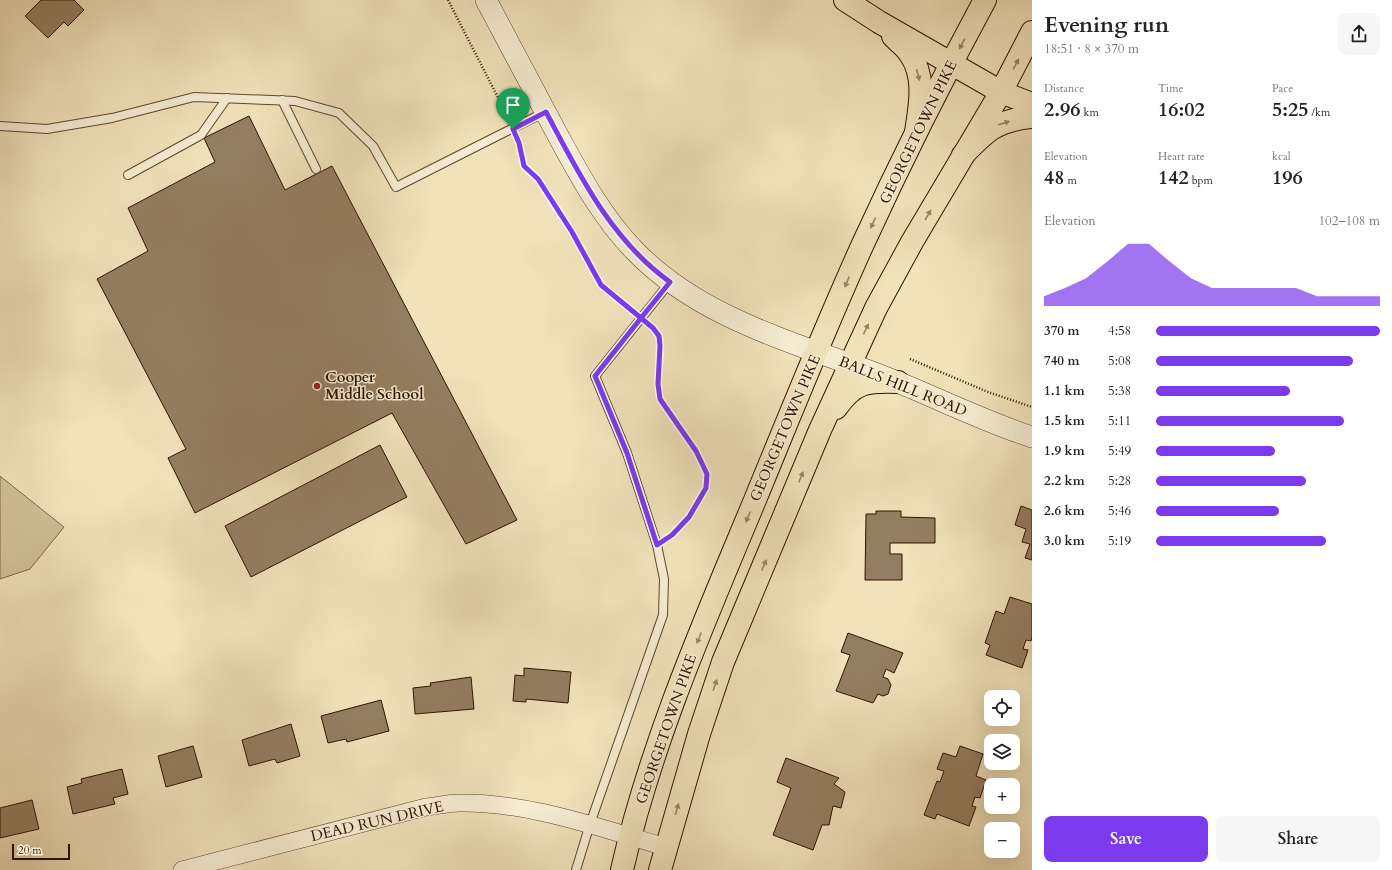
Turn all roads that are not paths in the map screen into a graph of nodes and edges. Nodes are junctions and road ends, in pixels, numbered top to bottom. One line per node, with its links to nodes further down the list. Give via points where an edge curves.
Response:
1 (486, 0): 11 (street, BALLS HILL ROAD)
2 (845, 0): 4 (main road)
3 (982, 4): 6 (main road, GEORGETOWN PIKE, one-way to 6)
4 (879, 22): 6 (main road); 14 (main road, one-way to 14, via 910,54 920,76 921,100)
5 (1031, 34): 7 (main road, one-way to 5)
6 (951, 64): 7 (main road); 14 (main road, GEORGETOWN PIKE)
7 (1001, 92): 10 (main road); 15 (main road)
8 (227, 98): 9 (lane); 13 (lane, via 194,97 112,118 47,129); 17 (lane, via 201,135)
9 (282, 100): 11 (lane, via 340,113 373,146 396,187); 16 (lane)
10 (1032, 104)
11 (546, 112): 18 (street, BALLS HILL ROAD, via 586,187 612,225 634,250)
12 (1032, 117): 15 (main road, one-way to 12, via 986,132 1001,123)
13 (0, 126)
14 (916, 132): 19 (main road, GEORGETOWN PIKE, one-way to 19)
15 (963, 155): 20 (main road, one-way to 15, via 901,262)
16 (316, 169)
17 (128, 175)
18 (670, 282): 19 (street, BALLS HILL ROAD, via 696,300 727,315); 24 (lane, via 595,376 627,453 657,545 664,579 662,614)
19 (816, 352): 20 (street, BALLS HILL ROAD); 25 (main road, GEORGETOWN PIKE, one-way to 25, via 667,719)
20 (849, 364): 21 (street, BALLS HILL ROAD); 22 (main road)
21 (898, 382): 22 (main road, via 866,382 853,388); 23 (street, BALLS HILL ROAD)
22 (820, 430): 26 (main road, one-way to 22, via 723,662)
23 (1032, 438)
24 (590, 824): 25 (street, DEAD RUN DRIVE); 27 (street, DEAD RUN DRIVE, via 533,810 494,805 452,804 426,807); 28 (lane)
25 (629, 836): 26 (street, DEAD RUN DRIVE); 29 (main road, GEORGETOWN PIKE)
26 (666, 847): 30 (main road)
27 (182, 870)
28 (576, 870)
29 (622, 870)
30 (660, 870)

